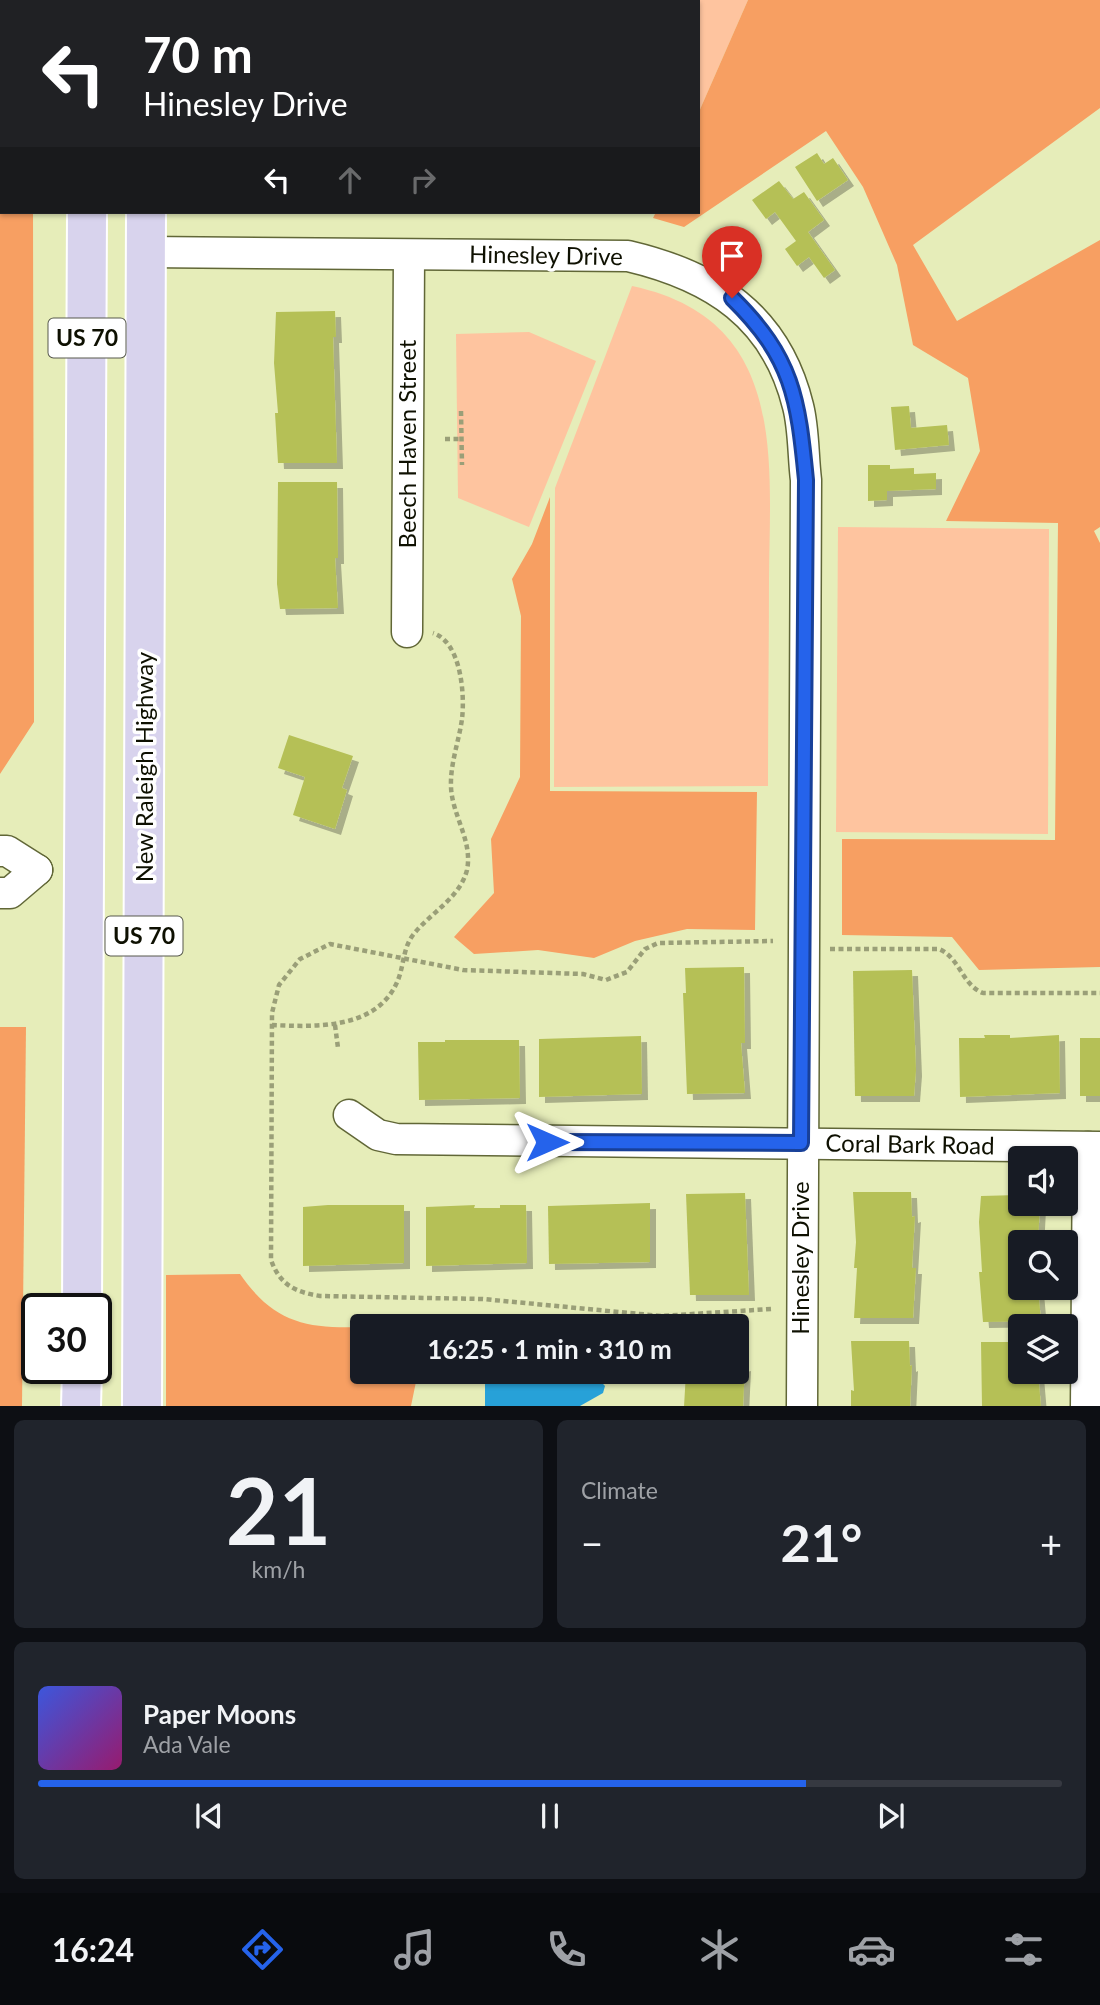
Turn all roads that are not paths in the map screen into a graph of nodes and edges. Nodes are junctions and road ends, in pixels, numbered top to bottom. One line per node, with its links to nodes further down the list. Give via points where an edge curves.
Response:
1 (87, 214): 8 (highway, US 70)
2 (146, 214): 3 (highway, New Raleigh Highway / US 70)
3 (146, 253): 4 (street, Hinesley Drive); 16 (highway, New Raleigh Highway / US 70)
4 (410, 255): 5 (street, Beech Haven Street); 11 (street, Hinesley Drive, via 604,254 678,270 732,298 754,320 790,381 799,408 807,531)
5 (415, 632)
6 (0, 851): 7 (street)
7 (37, 870): 8 (street); 9 (street, via 10,893)
8 (83, 870): 13 (highway, US 70)
9 (0, 893)
10 (349, 1115): 11 (street, Coral Bark Road, via 378,1135 396,1139)
11 (801, 1143): 12 (street, Coral Bark Road); 17 (street, Hinesley Drive)
12 (1094, 1147): 18 (street)
13 (82, 1293)
14 (82, 1384): 15 (highway)
15 (81, 1406)
16 (142, 1406)
17 (802, 1406)
18 (1086, 1406)

